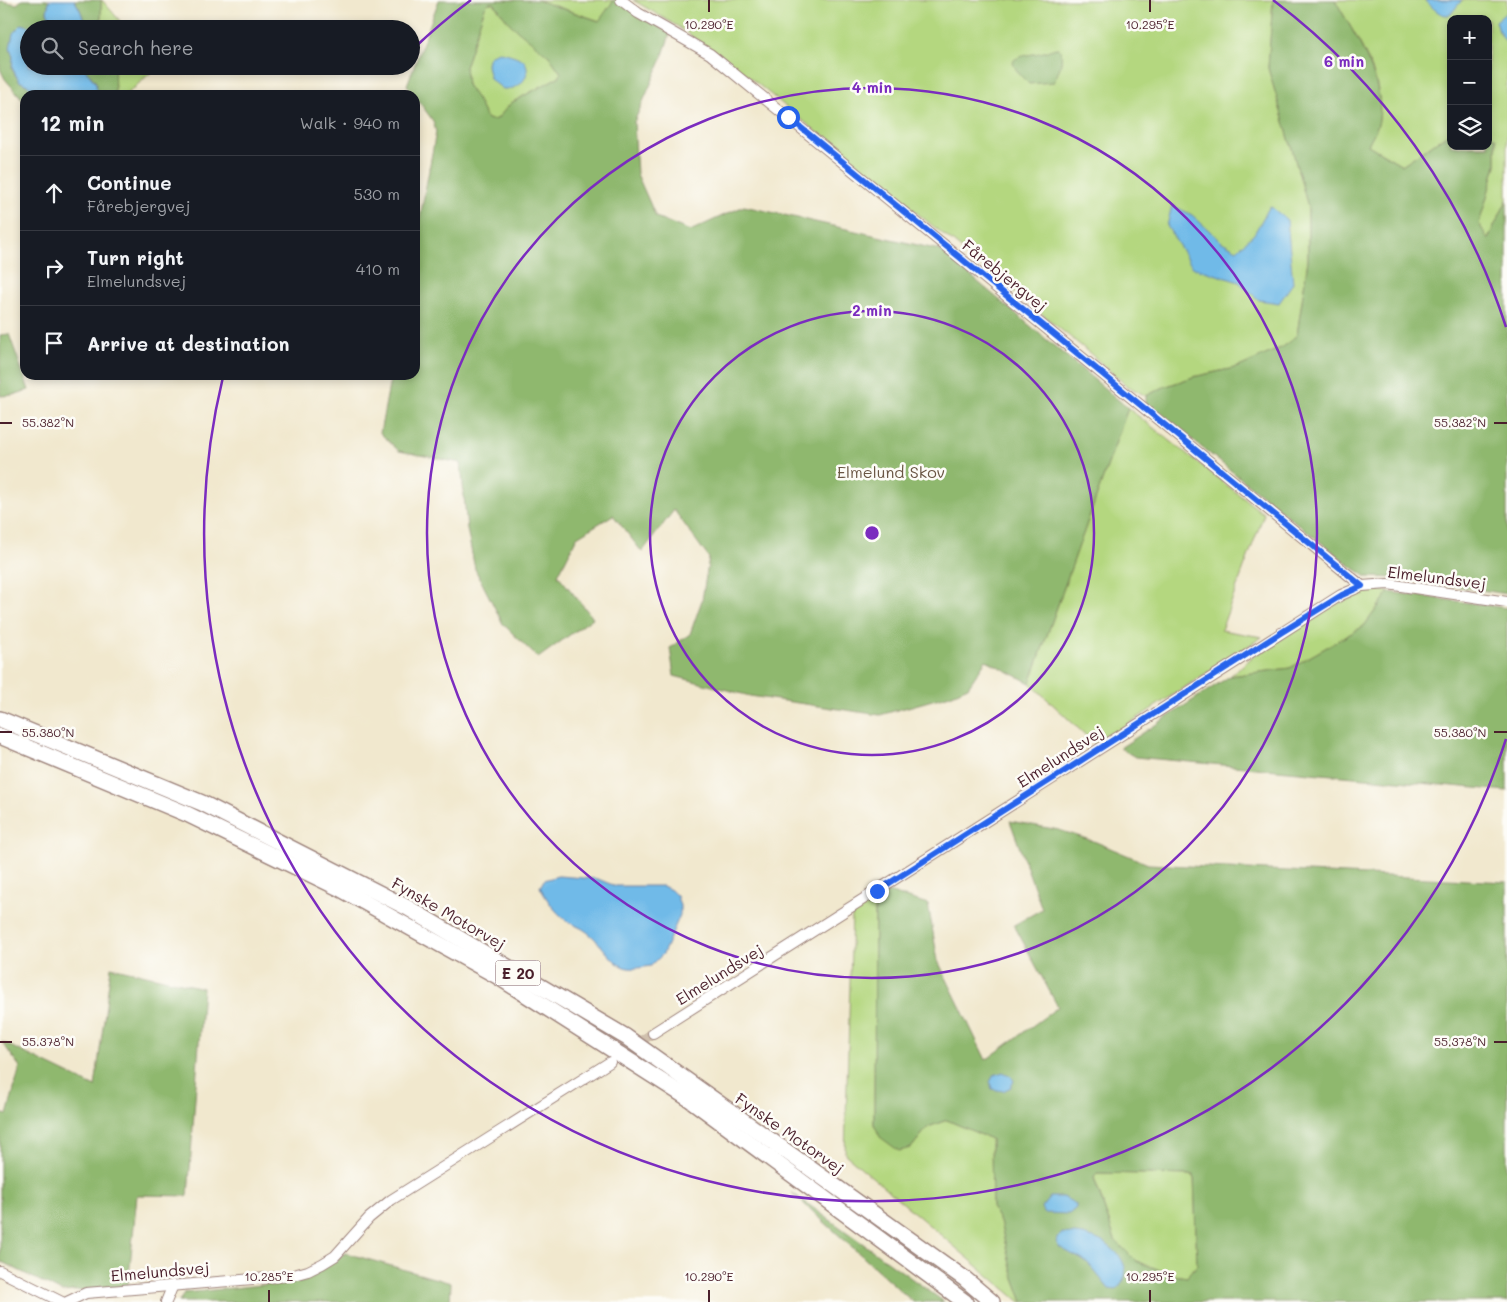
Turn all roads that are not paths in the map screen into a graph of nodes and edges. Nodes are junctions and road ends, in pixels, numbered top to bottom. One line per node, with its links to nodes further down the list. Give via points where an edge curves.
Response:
1 (621, 0): 2 (street, Fårebjergvej, via 710,54)
2 (1362, 586): 3 (street, Elmelundsvej, via 1388,584); 6 (street, Elmelundsvej, via 1282,632)
3 (1507, 602)
4 (0, 719): 14 (highway, Fynske Motorvej / E 20, via 202,803 408,908 626,1037 965,1278)
5 (0, 736): 13 (highway, Fynske Motorvej / E 20, via 187,814 339,888 497,976 691,1100)
6 (653, 1033)
7 (610, 1062): 9 (street, Elmelundsvej, via 391,1200 322,1264 290,1276)
8 (0, 1271): 10 (street)
9 (173, 1285): 11 (street, Elmelundsvej, via 86,1293); 12 (street)
10 (62, 1302)
11 (67, 1302)
12 (166, 1302)
13 (965, 1302)
14 (992, 1302)

